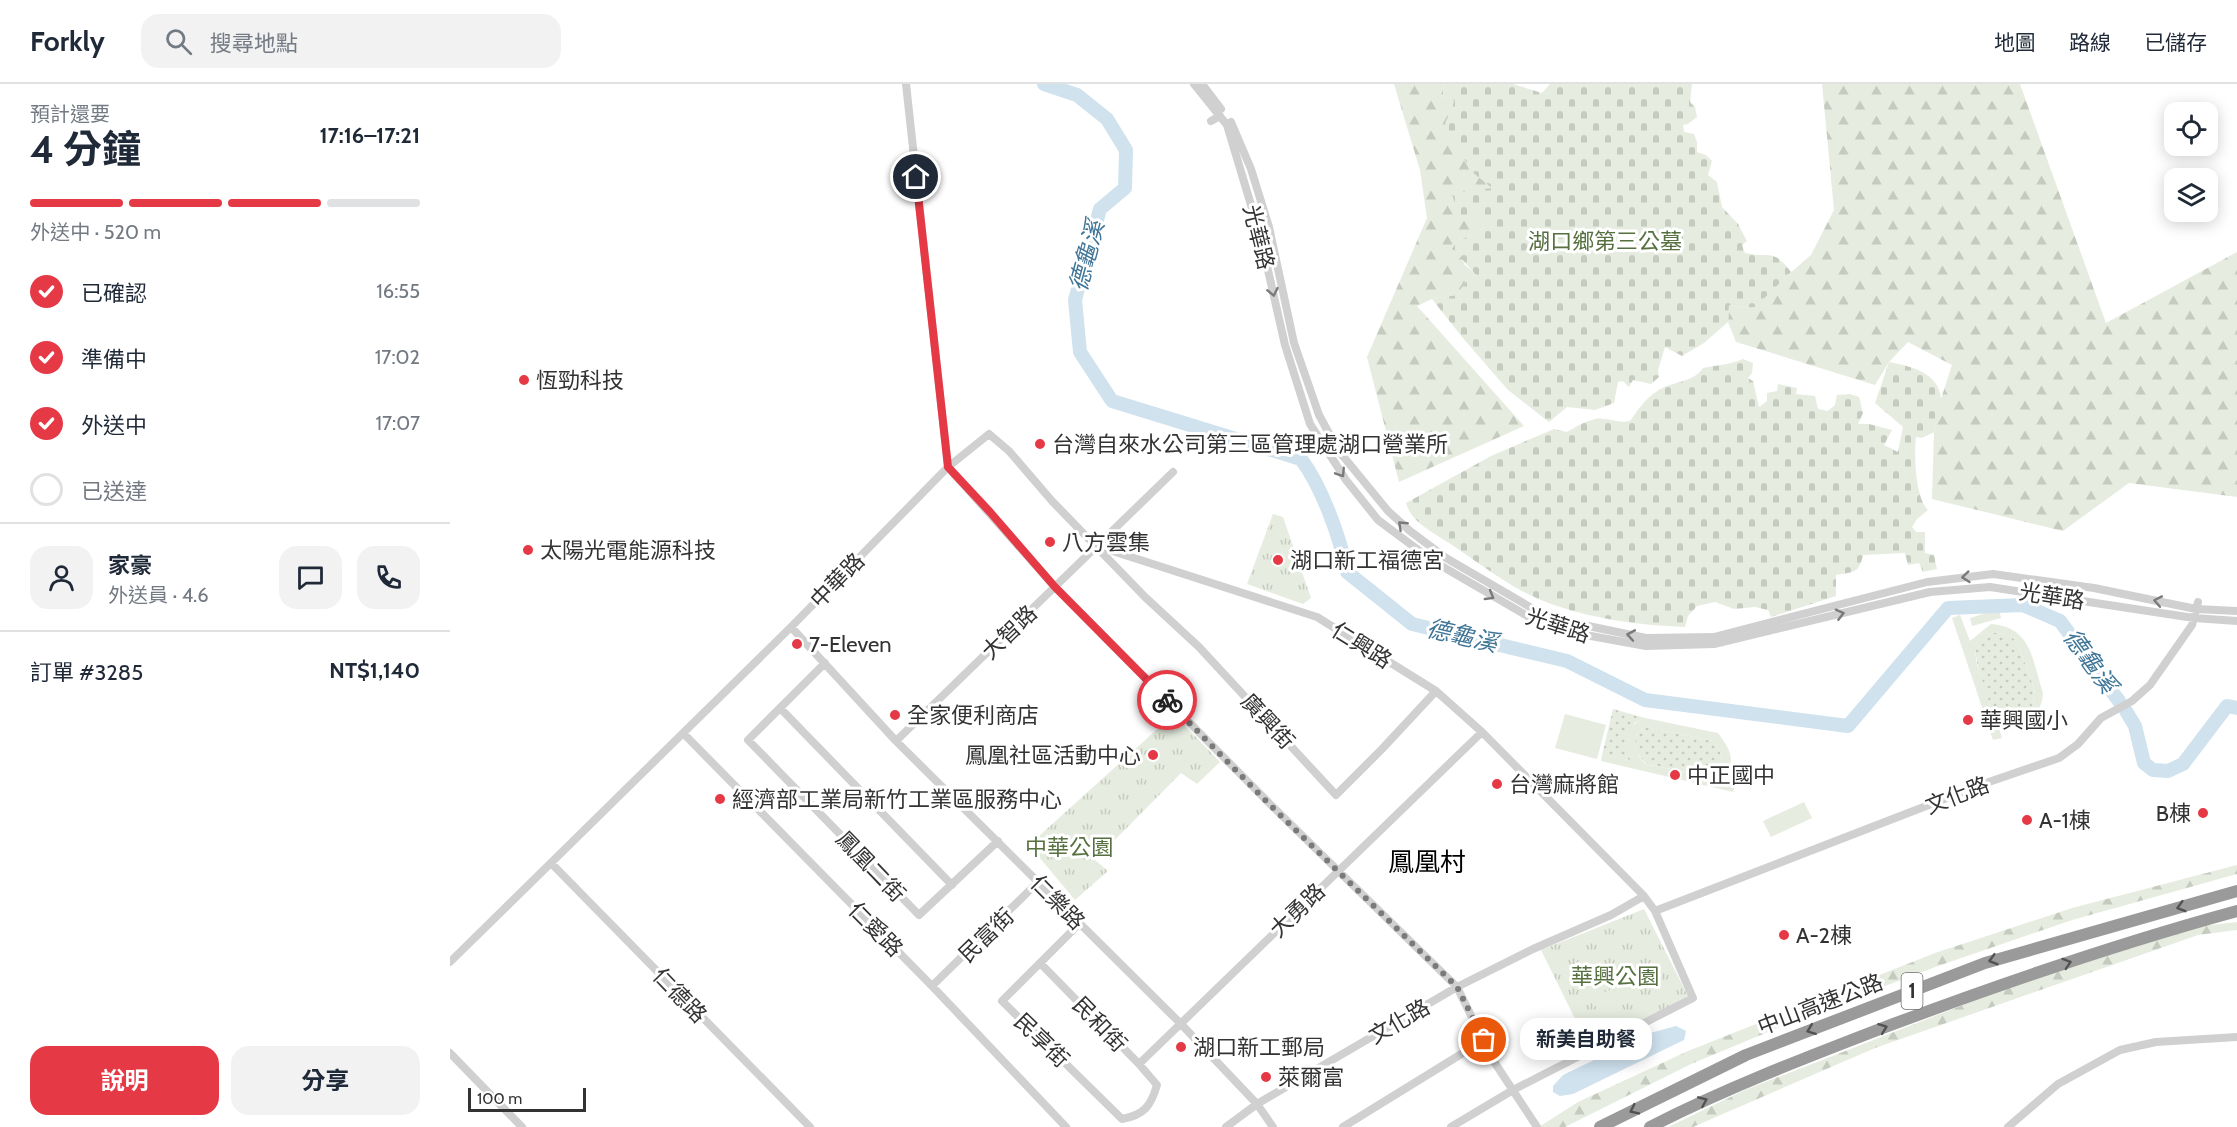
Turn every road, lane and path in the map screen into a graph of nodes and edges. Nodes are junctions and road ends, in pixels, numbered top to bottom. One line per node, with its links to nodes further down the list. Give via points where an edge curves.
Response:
1 (906, 84): 6 (street)
2 (1194, 84): 4 (street, 光華路)
3 (1202, 84): 14 (street, 光華路, one-way to 3, via 1535,610 1446,558 1388,512 1338,450 1319,415 1294,343 1269,227 1251,169 1232,123)
4 (1220, 116): 5 (street); 14 (street, 光華路, one-way to 14, via 1238,156 1285,345 1310,424 1346,480 1378,520 1433,561 1536,621)
5 (1211, 121)
6 (948, 467): 8 (street, 仁興路, via 989,434); 9 (street); 13 (street, 中華路)
7 (1173, 472): 8 (street, 大智路)
8 (1097, 546): 9 (street, 大智路); 17 (street, 仁興路, via 1317,617); 17 (street, 廣興街, via 1199,647 1335,795)
9 (1055, 587): 21 (street, 大智路); 24 (street)
10 (2196, 610): 11 (street, 光華路); 12 (street, 光華路); 15 (street, 光華路, one-way to 10, via 1930,592 1990,587); 15 (street, 光華路, one-way to 15, via 2094,588 1993,574 1927,582); 29 (street, 文化路, via 2182,642 2150,685 2132,701 2101,718 2059,758)
11 (2237, 610)
12 (2237, 621)
13 (791, 627): 16 (street, 仁樂路); 20 (street, 中華路)
14 (1598, 634): 15 (street, 光華路, via 1646,646)
15 (1714, 641)
16 (825, 663): 18 (street); 21 (street, 仁樂路)
17 (1436, 691): 19 (street, 仁興路)
18 (780, 708): 26 (street); 26 (street, 鳳凰二街, via 748,740 919,915)
19 (1482, 732): 24 (street, 大勇路); 28 (street, 仁興路)
20 (683, 733): 23 (street, 中華路); 36 (street, 仁愛路)
21 (896, 741): 22 (street, 仁樂路)
22 (998, 841): 25 (street, 仁樂路); 26 (street)
23 (551, 863): 34 (street, 中華路); 47 (street, 仁德路)
24 (1338, 870): 37 (street); 38 (street, 大勇路)
25 (1038, 882): 33 (street, 仁樂路); 36 (street, 民富街)
26 (952, 885)
27 (2237, 891): 54 (highway, 中山高速公路 / 1, one-way to 54, via 1985,963 1746,1055)
28 (1644, 896): 29 (street, 仁興路); 37 (street, 文化路)
29 (1655, 911): 44 (street, 仁興路, via 1693,998)
30 (2237, 911): 32 (highway, 中山高速公路 / 1)
31 (2237, 918): 32 (highway)
32 (2192, 923): 55 (highway, 中山高速公路 / 1, one-way to 32, via 1845,1042 1994,986)
33 (1079, 924): 35 (street, 民享街); 38 (street, 仁樂路)
34 (450, 962)
35 (1041, 964): 42 (street, 民和街); 43 (street, 民享街, via 1002,1001 1122,1119 1136,1116 1152,1103)
36 (932, 986): 48 (street, 仁愛路)
37 (1457, 987): 40 (street); 45 (street, 文化路)
38 (1180, 1023): 42 (street, 大勇路); 45 (street, 仁樂路)
39 (2237, 1037): 56 (street, via 2156,1042 2121,1050 2058,1084)
40 (1484, 1040): 44 (street); 51 (street)
41 (450, 1053): 46 (street)
42 (1139, 1064): 43 (street, 民和街)
43 (1157, 1085)
44 (1513, 1090): 52 (street); 53 (street)
45 (1257, 1104): 49 (street, 文化路); 50 (street, 仁樂路)
46 (522, 1127)
47 (810, 1127)
48 (1066, 1127)
49 (1226, 1127)
50 (1273, 1127)
51 (1343, 1127)
52 (1451, 1127)
53 (1537, 1127)
54 (1600, 1127)
55 (1650, 1127)
56 (2008, 1127)

